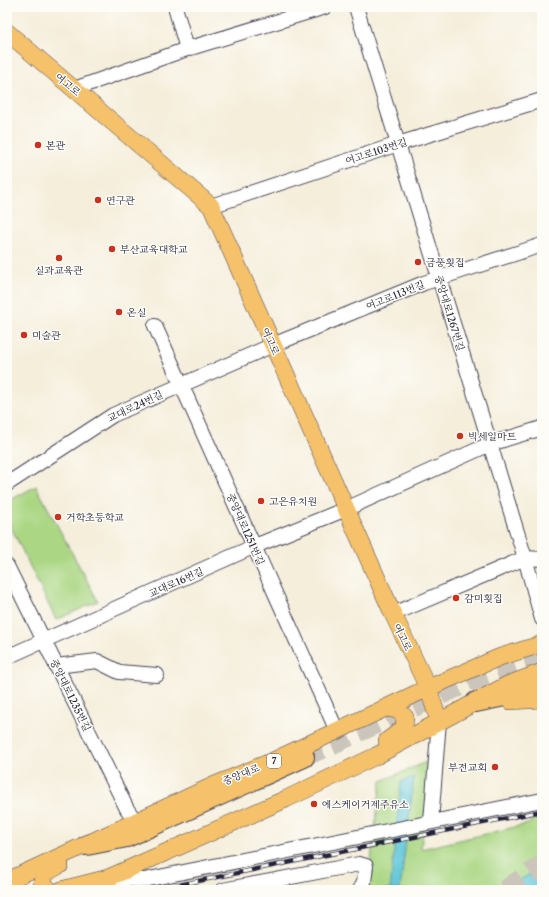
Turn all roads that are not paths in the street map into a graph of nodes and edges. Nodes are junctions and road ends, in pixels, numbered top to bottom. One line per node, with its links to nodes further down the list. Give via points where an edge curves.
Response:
1 (175, 7): 5 (street)
2 (325, 7): 5 (street)
3 (356, 7): 8 (street, 중앙대로1267번길)
4 (7, 32): 6 (main road, 여고로)
5 (187, 49): 6 (street)
6 (74, 89): 9 (main road, 여고로)
7 (542, 100): 8 (street, 여고로103번길)
8 (398, 144): 9 (street, 여고로103번길); 11 (street, 중앙대로1267번길)
9 (211, 206): 13 (main road, 여고로)
10 (542, 246): 11 (street, 여고로113번길)
11 (439, 278): 13 (street, 여고로113번길); 16 (street, 중앙대로1267번길)
12 (155, 326): 14 (street, 중앙대로1251번길)
13 (273, 345): 14 (street, 교대로24번길); 18 (main road, 여고로)
14 (182, 385): 17 (street, 교대로24번길, via 113,415); 19 (street, 중앙대로1251번길)
15 (542, 428): 16 (street, 교대로16번길)
16 (490, 444): 18 (street, 교대로16번길); 20 (street, 중앙대로1267번길)
17 (7, 484)
18 (346, 509): 19 (street, 교대로16번길); 23 (main road, 여고로)
19 (255, 546): 25 (street, 교대로16번길); 37 (street, 중앙대로1251번길)
20 (525, 558): 21 (street); 23 (street); 24 (street, 중앙대로1267번길)
21 (542, 559)
22 (7, 566): 25 (street, 중앙대로1235번길)
23 (392, 614): 31 (main road, 여고로)
24 (542, 619)
25 (44, 641): 27 (street, 교대로16번길); 28 (street, 중앙대로1235번길)
26 (542, 644): 31 (main road, 중앙대로 / 7, via 500,657)
27 (7, 657)
28 (56, 666): 30 (street, via 96,661 119,672); 41 (street, 중앙대로1235번길, via 127,809)
29 (542, 672): 34 (main road, via 507,685)
30 (157, 675)
31 (428, 688): 35 (main road, 중앙대로 / 7); 36 (main road, 여고로)
32 (542, 688): 34 (highway)
33 (542, 699): 34 (main road)
34 (476, 702): 36 (main road)
35 (386, 708): 37 (main road, 중앙대로 / 7); 38 (main road, via 398,710 405,717 404,728 384,743)
36 (439, 721): 38 (main road); 42 (street)
37 (337, 731): 41 (main road, 중앙대로 / 7)
38 (376, 756): 45 (main road)
39 (304, 757): 43 (highway, via 127,837)
40 (542, 800): 42 (street)
41 (136, 822): 43 (main road, 중앙대로 / 7)
42 (431, 822): 45 (street, via 144,880)
43 (87, 845): 44 (main road, 중앙대로 / 7)
44 (68, 854): 46 (main road, 중앙대로 / 7); 47 (main road, via 60,865 44,874 42,881)
45 (108, 878): 48 (main road)
46 (7, 881)
47 (49, 890)
48 (60, 890)
49 (223, 890): 50 (street, via 359,864 366,866)
50 (360, 890)

